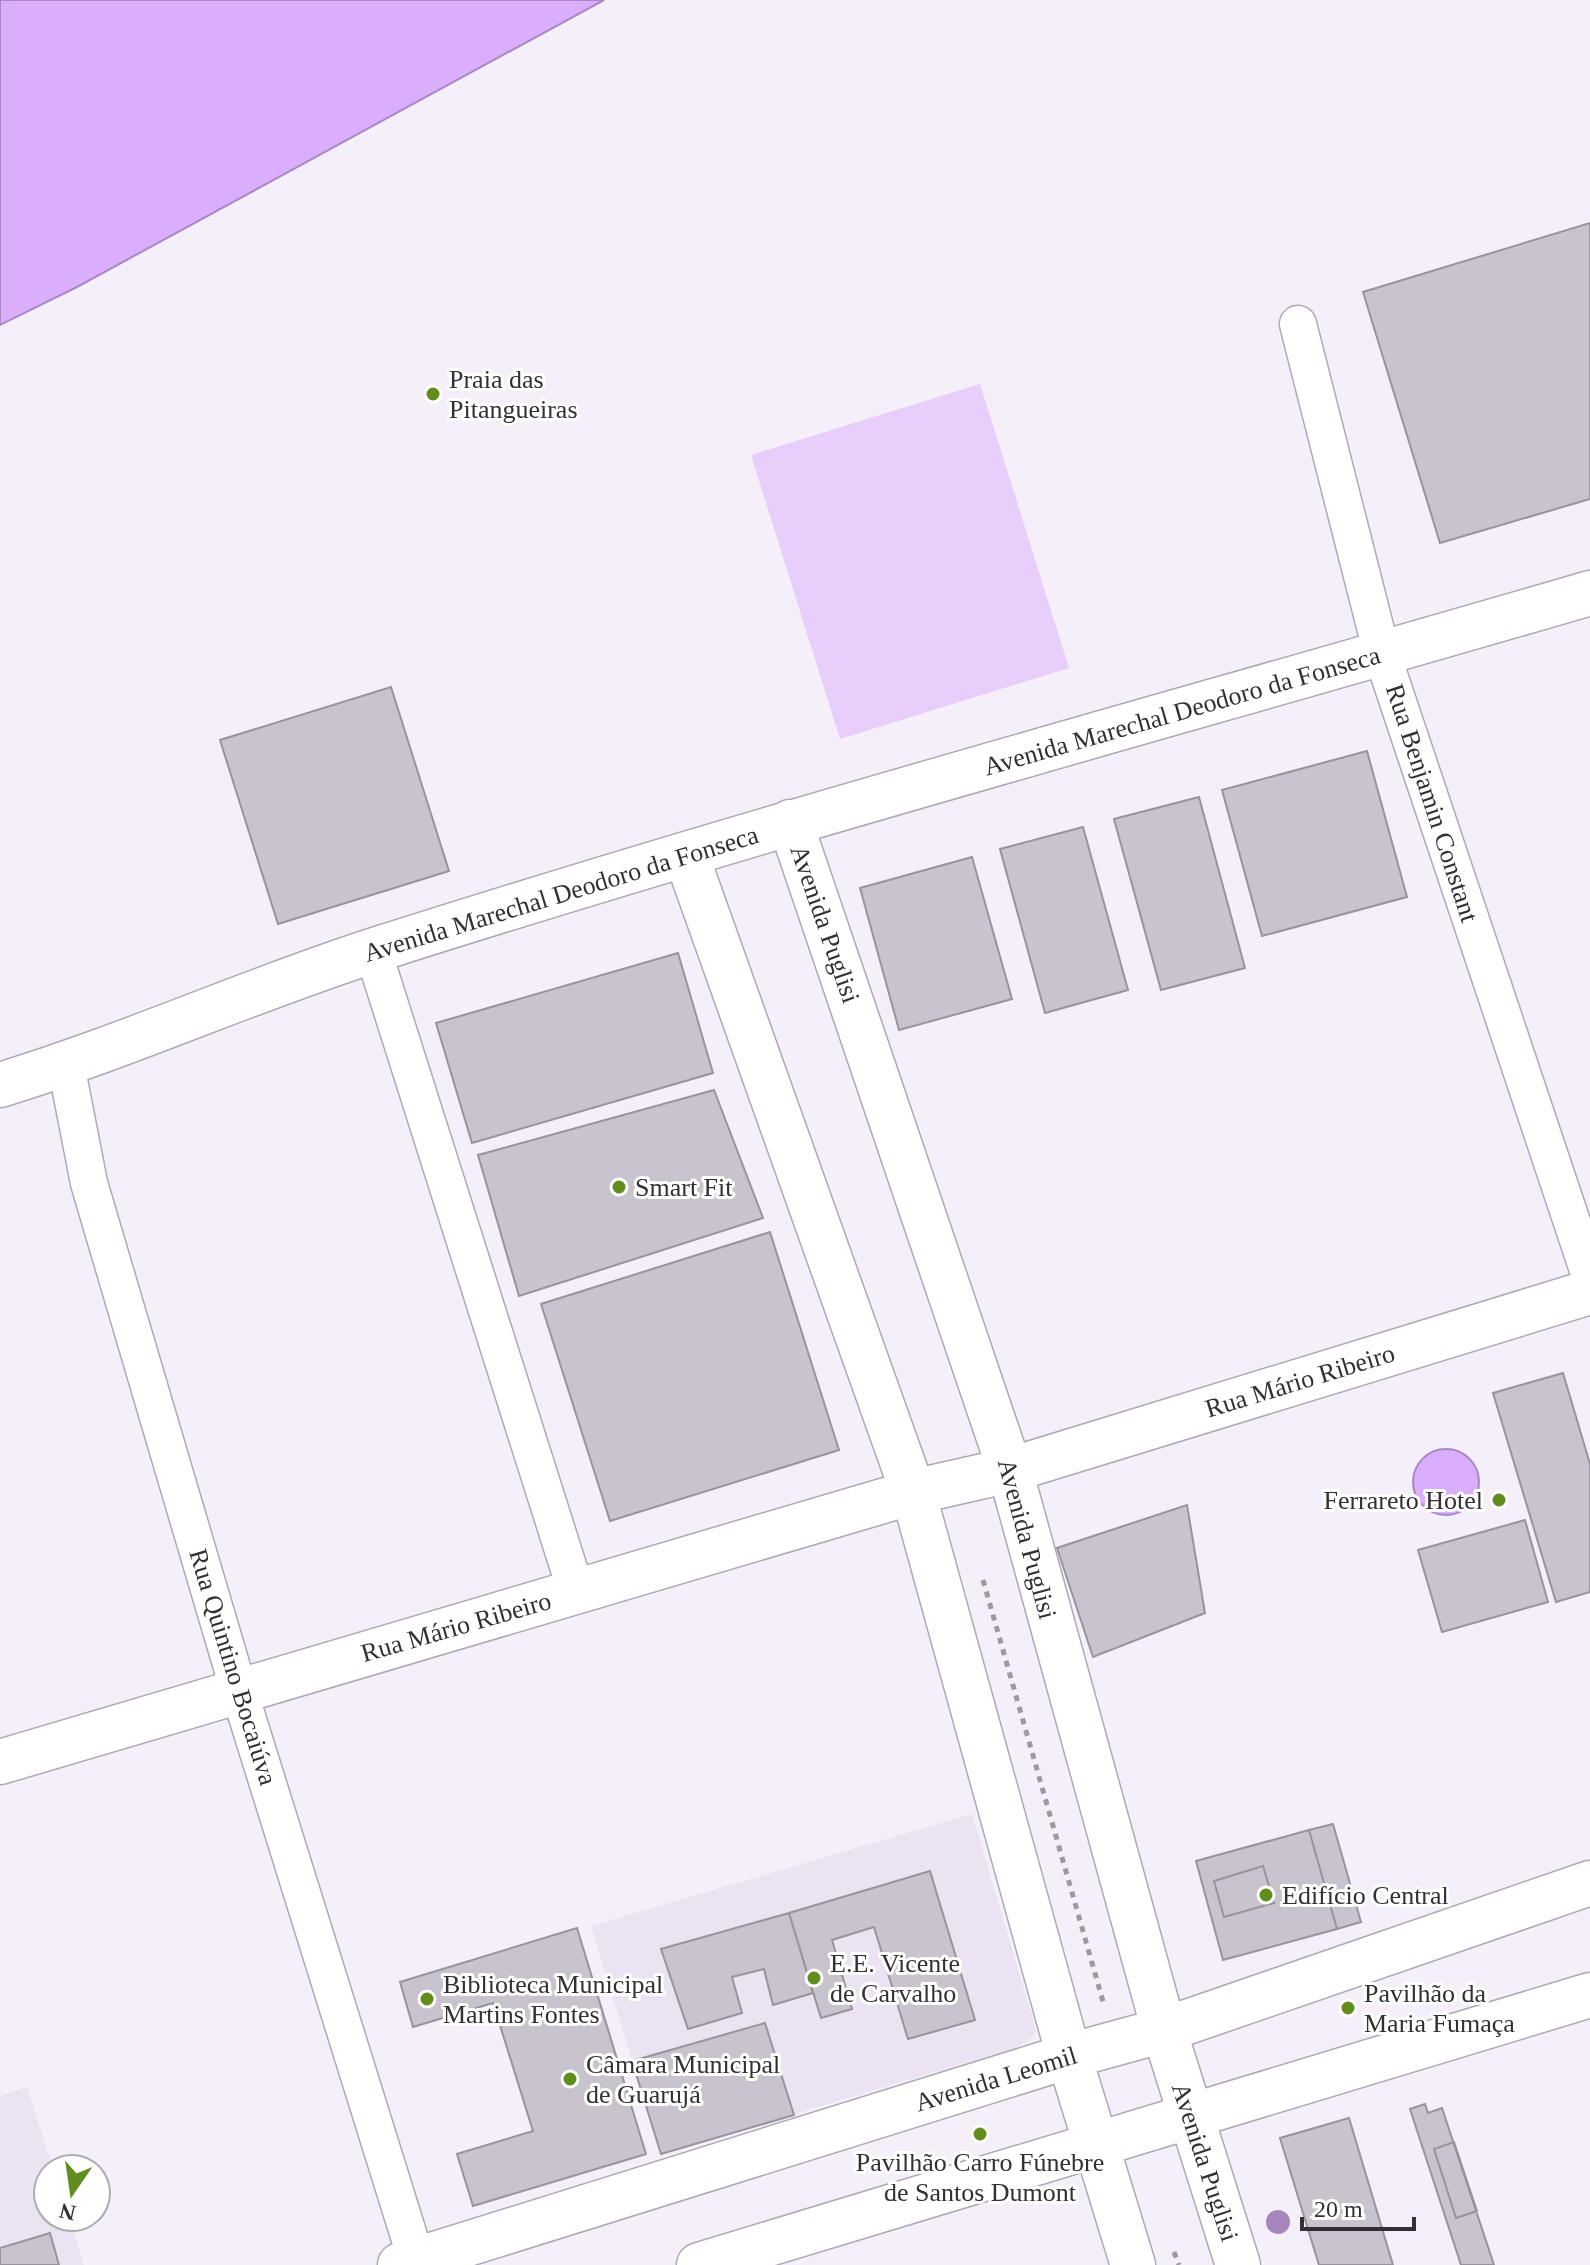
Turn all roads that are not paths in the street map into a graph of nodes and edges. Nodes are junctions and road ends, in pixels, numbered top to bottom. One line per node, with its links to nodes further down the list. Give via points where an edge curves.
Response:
1 (1298, 324): 3 (street, Rua Benjamin Constant)
2 (1590, 593): 3 (main road, Avenida Marechal Deodoro da Fonseca)
3 (1382, 654): 4 (main road, Avenida Marechal Deodoro da Fonseca); 9 (street, Rua Benjamin Constant)
4 (790, 822): 5 (main road, Avenida Marechal Deodoro da Fonseca); 11 (main road, Avenida Puglisi)
5 (686, 855): 6 (main road, Avenida Marechal Deodoro da Fonseca); 12 (main road)
6 (373, 951): 7 (main road, Avenida Marechal Deodoro da Fonseca); 13 (street)
7 (66, 1065): 8 (main road, Avenida Marechal Deodoro da Fonseca); 14 (street, Rua Quintino Bocaiúva, via 89,1183)
8 (0, 1085)
9 (1590, 1276)
10 (1590, 1292): 11 (main road, Rua Mário Ribeiro)
11 (1010, 1470): 12 (main road, Rua Mário Ribeiro); 18 (main road, Avenida Puglisi)
12 (913, 1492): 13 (main road, Rua Mário Ribeiro); 19 (main road)
13 (576, 1591): 14 (main road, Rua Mário Ribeiro)
14 (239, 1691): 15 (main road, Rua Mário Ribeiro); 22 (street, Rua Quintino Bocaiúva)
15 (0, 1762)
16 (1590, 1883): 18 (main road, Avenida Leomil)
17 (1590, 1995): 20 (main road)
18 (1164, 2030): 19 (main road, Avenida Leomil); 20 (main road, Avenida Puglisi)
19 (1069, 2056): 21 (main road); 22 (main road, Avenida Leomil)
20 (1189, 2117): 21 (main road); 25 (main road, Avenida Puglisi)
21 (1095, 2145): 23 (main road); 24 (main road)
22 (411, 2263)
23 (699, 2265)
24 (1133, 2265)
25 (1238, 2265)

